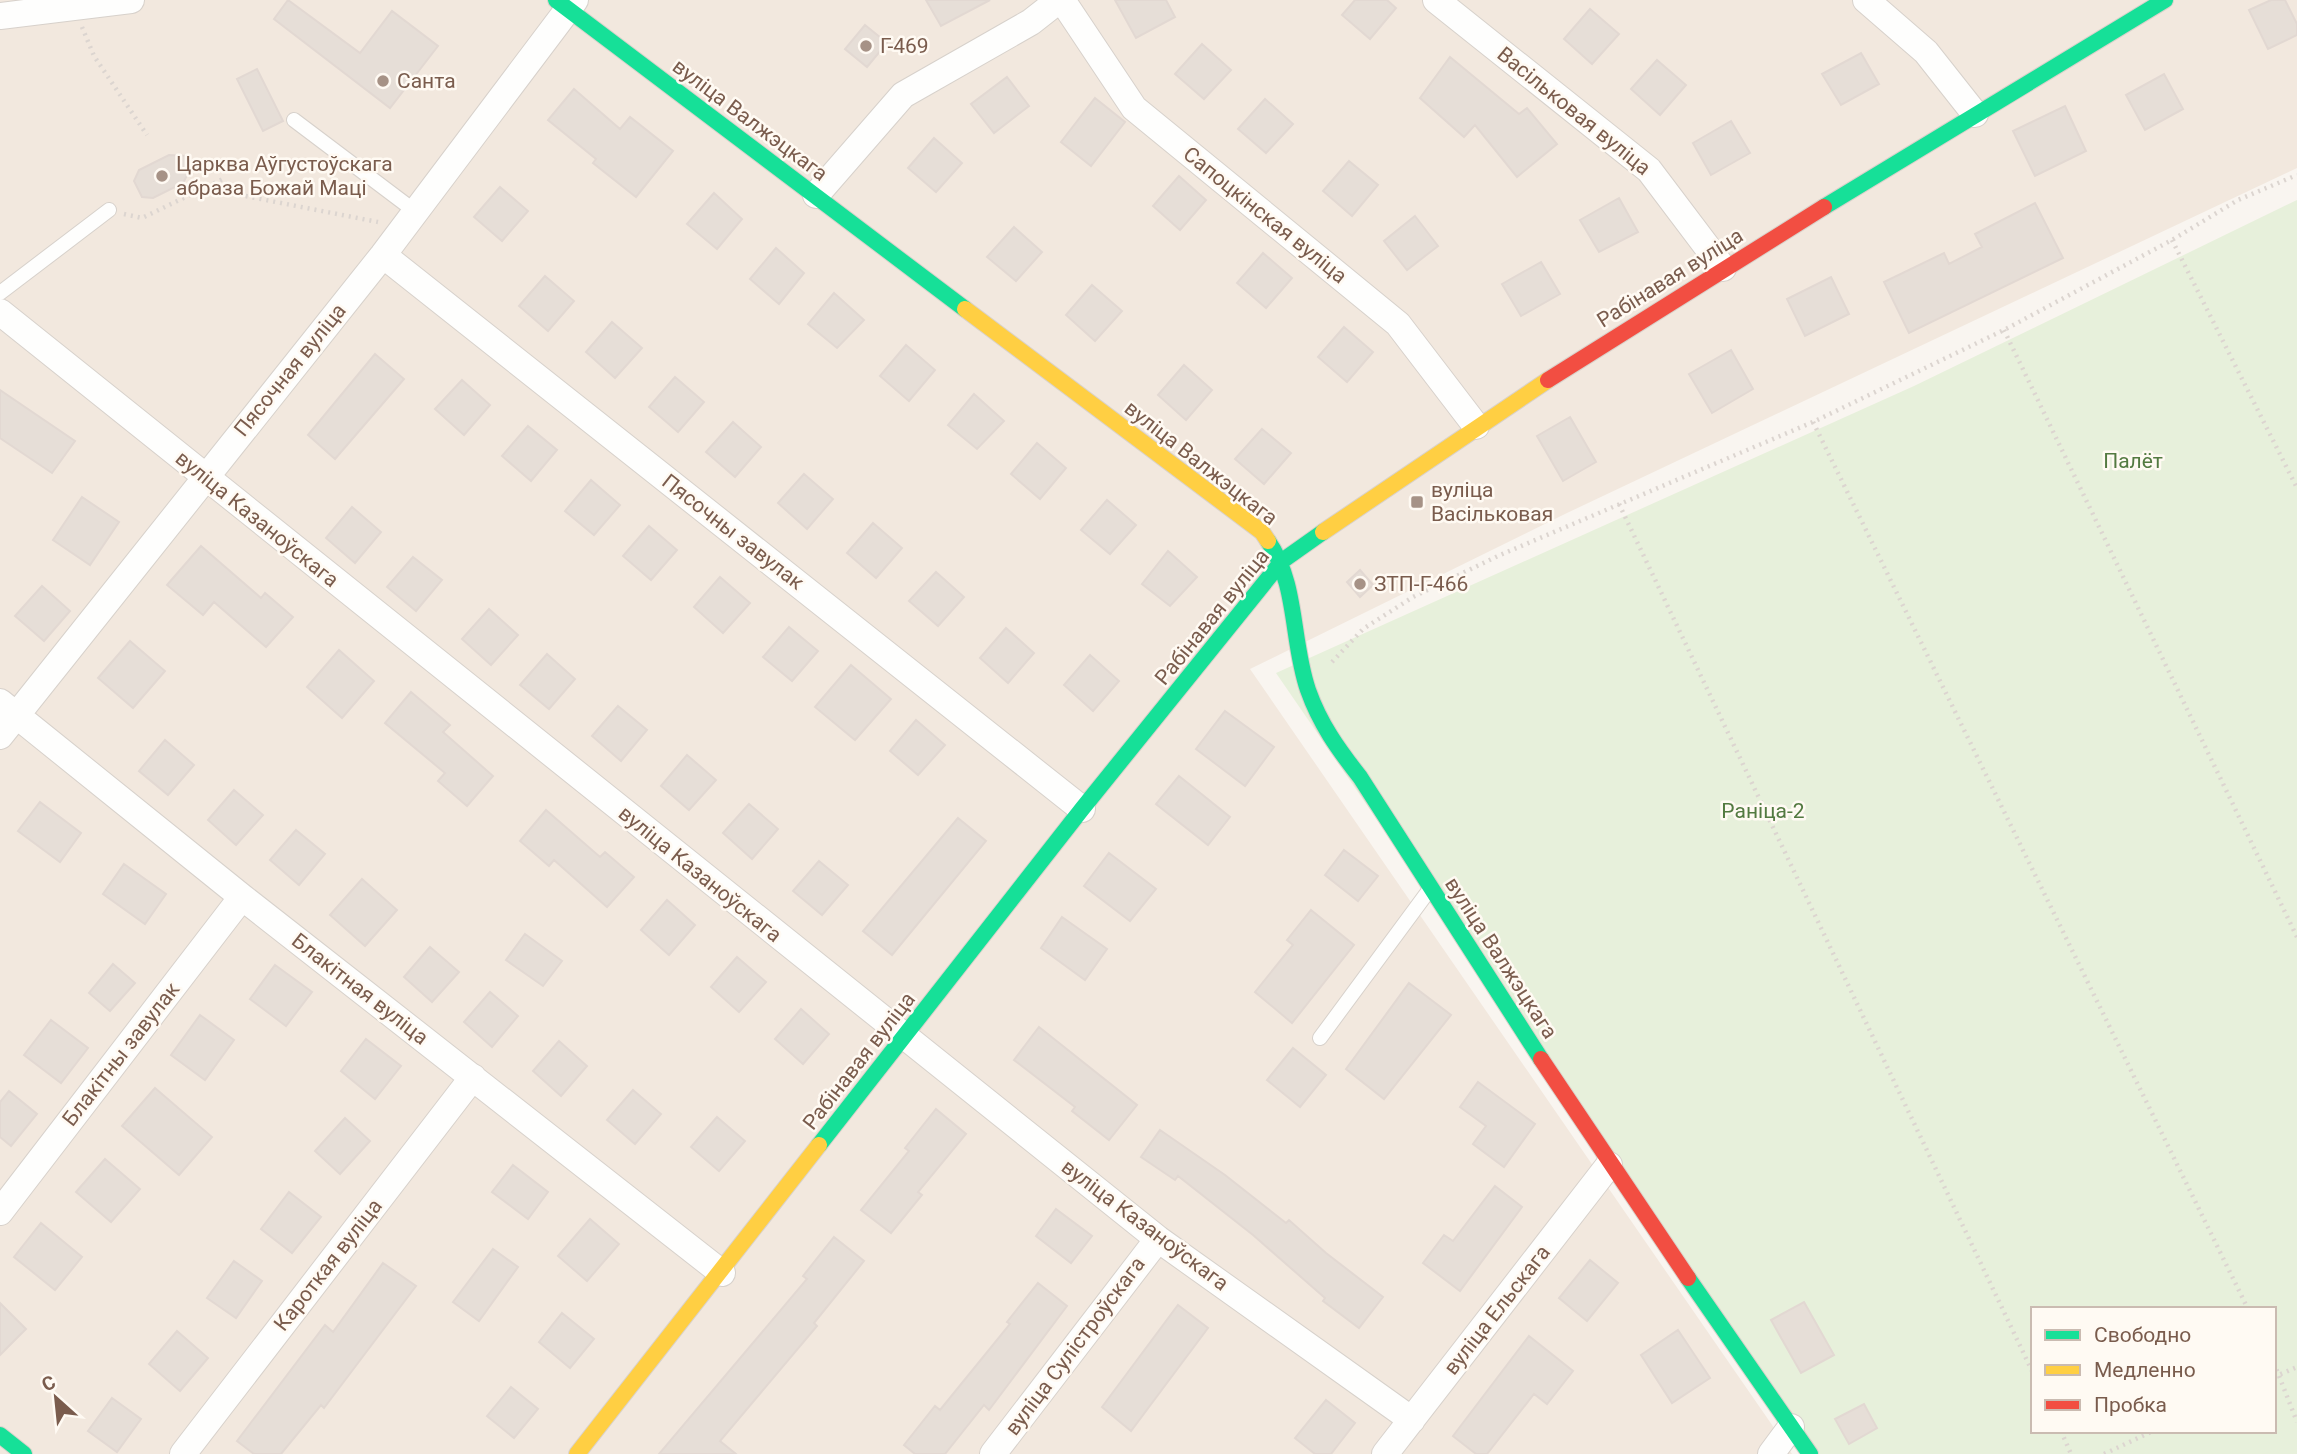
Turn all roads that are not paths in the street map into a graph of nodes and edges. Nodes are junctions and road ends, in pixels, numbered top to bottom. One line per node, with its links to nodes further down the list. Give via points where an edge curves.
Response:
1 (131, 0): 7 (street)
2 (1061, 0): 10 (street, via 904,95); 17 (street, Сапоцкінская вуліца, via 1135,108 1398,324)
3 (1436, 0): 14 (street, Васільковая вуліца, via 1649,170)
4 (1866, 0): 8 (street, via 1926,52)
5 (2165, 0): 8 (street, Рабінавая вуліца)
6 (566, 3): 10 (street, вуліца Валжэцкага); 12 (street, Пясочная вуліца)
7 (0, 16)
8 (1975, 114): 14 (street, Рабінавая вуліца)
9 (294, 120): 12 (lane)
10 (816, 195): 19 (street, вуліца Валжэцкага, via 1262,532)
11 (109, 210): 15 (lane)
12 (410, 219): 13 (street, Пясочная вуліца)
13 (383, 255): 18 (street, Пясочная вуліца); 22 (street, Пясочны завулак)
14 (1723, 268): 17 (street, Рабінавая вуліца)
15 (0, 293)
16 (0, 312): 18 (street, вуліца Казаноўскага)
17 (1476, 426): 19 (street, Рабінавая вуліца)
18 (205, 477): 20 (street, Пясочная вуліца); 25 (street, вуліца Казаноўскага)
19 (1282, 561): 22 (street, Рабінавая вуліца); 23 (street, вуліца Валжэцкага, via 1307,688 1326,733)
20 (9, 708): 21 (street, Пясочная вуліца); 24 (street, Блакітная вуліца)
21 (0, 736)
22 (1082, 809): 25 (street, Рабінавая вуліца)
23 (1431, 888): 26 (lane); 28 (street, вуліца Валжэцкага)
24 (242, 897): 27 (street, Блакітная вуліца); 29 (street, Блакітны завулак)
25 (904, 1038): 30 (street, вуліца Казаноўскага); 31 (street, Рабінавая вуліца)
26 (1320, 1038)
27 (473, 1077): 31 (street, Блакітная вуліца); 36 (street, Кароткая вуліца)
28 (1609, 1165): 32 (street, вуліца Ельскага); 33 (street, вуліца Валжэцкага)
29 (0, 1212)
30 (1158, 1239): 32 (street, вуліца Казаноўскага); 38 (street, вуліца Сулістроўскага)
31 (722, 1273): 37 (street, Рабінавая вуліца)
32 (1412, 1420): 39 (street, вуліца Ельскага)
33 (1791, 1427): 40 (street); 41 (street, вуліца Валжэцкага)
34 (0, 1435): 35 (street)
35 (24, 1454)
36 (183, 1454)
37 (577, 1454)
38 (993, 1454)
39 (1385, 1454)
40 (1771, 1454)
41 (1810, 1454)

